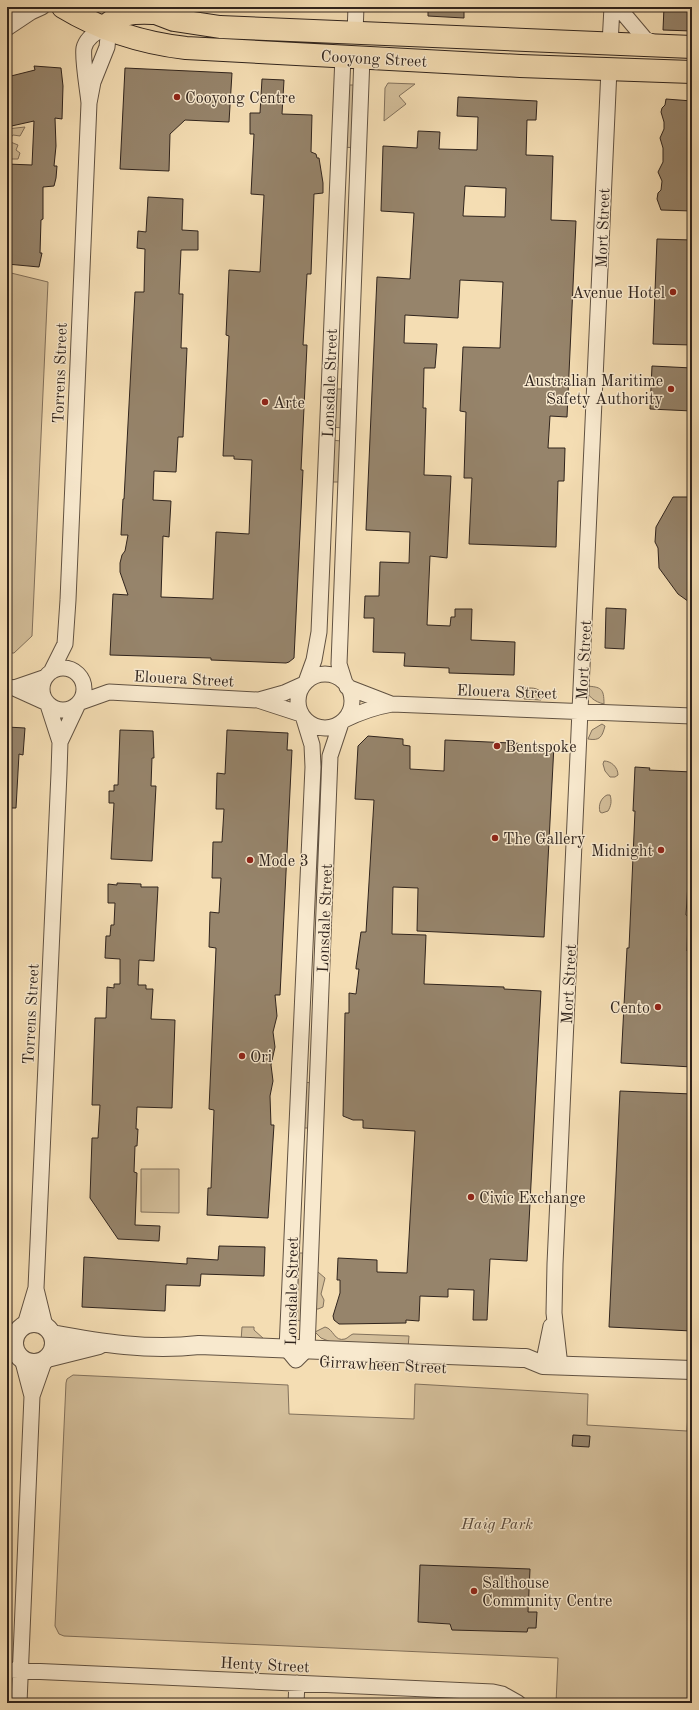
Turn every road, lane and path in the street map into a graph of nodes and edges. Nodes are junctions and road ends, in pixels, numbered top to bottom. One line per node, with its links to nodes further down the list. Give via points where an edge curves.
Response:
1 (16, 7): 9 (street)
2 (42, 7): 10 (street)
3 (63, 7): 11 (main road, Cooyong Street)
4 (104, 7): 11 (main road, via 107,15)
5 (356, 7): 12 (street)
6 (612, 7): 14 (street, Mort Street)
7 (618, 7): 15 (street, via 645,39)
8 (146, 10): 11 (main road, Cooyong Street, via 116,17); 12 (main road, Cooyong Street, via 174,20 220,27)
9 (7, 17)
10 (7, 28)
11 (104, 28): 17 (main road, Cooyong Street, via 135,39 186,48); 21 (street, Torrens Street, via 108,37 107,47 93,82); 21 (street, Torrens Street, via 89,39 84,48)
12 (355, 33): 13 (main road, Cooyong Street); 17 (main road, Lonsdale Street)
13 (521, 40): 14 (main road, Cooyong Street); 18 (main road)
14 (610, 44): 15 (main road, Cooyong Street); 19 (main road, Mort Street)
15 (661, 46): 16 (main road, Cooyong Street)
16 (692, 47)
17 (353, 56): 18 (main road, Cooyong Street); 22 (street, Lonsdale Street); 23 (street, Lonsdale Street)
18 (520, 66): 19 (main road, Cooyong Street)
19 (609, 69): 20 (main road, Cooyong Street); 37 (street, Mort Street)
20 (692, 72)
21 (89, 103): 26 (street, Torrens Street)
22 (337, 202): 23 (street); 24 (street, Lonsdale Street)
23 (356, 203): 25 (street, Lonsdale Street)
24 (322, 564): 25 (street); 29 (street, Lonsdale Street, via 317,650)
25 (342, 564): 30 (street, Lonsdale Street, via 338,664)
26 (65, 644): 27 (street, Torrens Street); 28 (street, Torrens Street)
27 (48, 675): 28 (street, via 65,668); 31 (street); 34 (street, via 42,684 42,691)
28 (81, 677): 32 (street, Elouera Street); 35 (street, via 85,691)
29 (305, 683): 30 (street, via 312,677 326,674 336,676); 33 (street, Elouera Street, via 284,693); 39 (street, via 297,700)
30 (346, 685): 36 (street, Elouera Street); 40 (street, via 352,703)
31 (10, 688): 34 (street)
32 (108, 692): 33 (street, Elouera Street); 35 (street, Elouera Street)
33 (258, 700): 39 (street, Elouera Street)
34 (48, 704): 35 (street, via 62,711); 41 (street, Torrens Street)
35 (79, 704): 41 (street, Torrens Street)
36 (392, 704): 37 (street, Elouera Street); 40 (street, Elouera Street, via 363,711)
37 (580, 712): 38 (street, Elouera Street); 55 (street, Mort Street)
38 (692, 716)
39 (302, 717): 40 (street, via 318,728 332,728); 42 (street, Lonsdale Street, via 313,755)
40 (342, 722): 43 (street, Lonsdale Street, via 330,756)
41 (60, 742): 48 (street, Torrens Street)
42 (309, 849): 43 (street, Lonsdale Street); 44 (street, Lonsdale Street)
43 (326, 850): 45 (street, Lonsdale Street)
44 (303, 985): 45 (street, Lonsdale Street); 46 (street, Lonsdale Street)
45 (321, 986): 47 (street, Lonsdale Street)
46 (297, 1116): 47 (street); 53 (street, Lonsdale Street)
47 (316, 1117): 53 (street, Lonsdale Street)
48 (36, 1288): 49 (street, Torrens Street); 50 (street, Torrens Street)
49 (17, 1330): 50 (street, via 35,1323); 52 (street)
50 (48, 1330): 51 (street, Girrawheen Street); 54 (street, via 54,1340 54,1347)
51 (104, 1344): 53 (street, Girrawheen Street, via 175,1348 198,1356); 54 (street, Girrawheen Street)
52 (15, 1353): 54 (street, via 33,1363); 57 (street)
53 (297, 1353): 55 (street, Girrawheen Street, via 526,1358)
54 (46, 1359): 57 (street)
55 (551, 1365): 56 (street, Girrawheen Street)
56 (692, 1370)
57 (32, 1396): 58 (street)
58 (14, 1670): 59 (street, Henty Street); 60 (street)
59 (297, 1683): 61 (street); 62 (street, Henty Street, via 493,1692)
60 (19, 1703)
61 (296, 1703)
62 (518, 1703)

